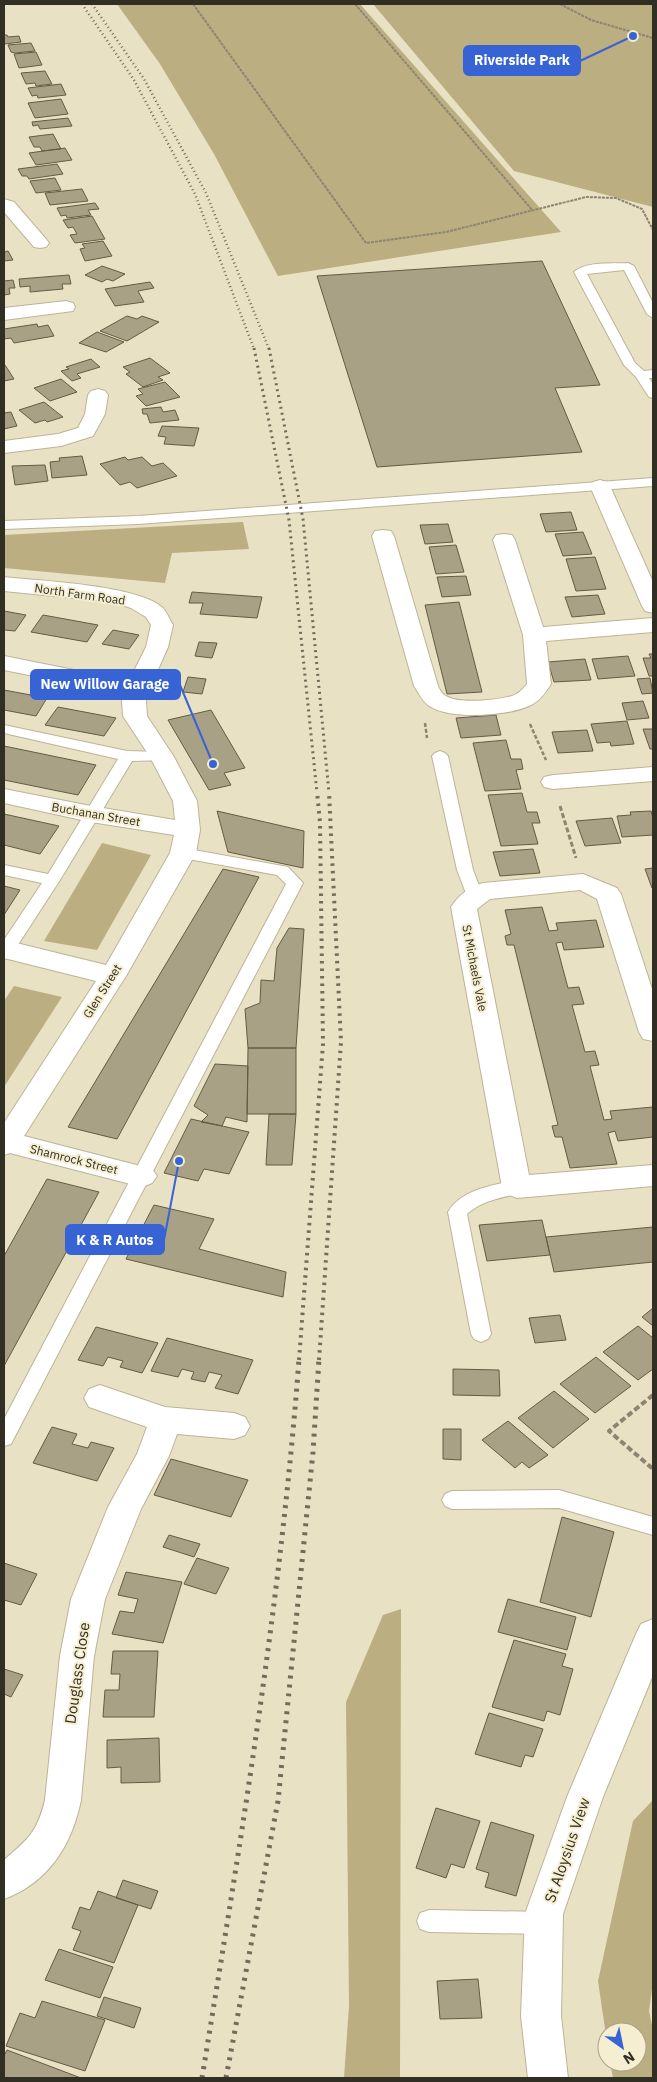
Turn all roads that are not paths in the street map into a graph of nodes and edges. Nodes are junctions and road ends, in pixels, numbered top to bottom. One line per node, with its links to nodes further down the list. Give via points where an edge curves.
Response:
1 (4, 204): 2 (street)
2 (40, 243)
3 (66, 307): 4 (street)
4 (4, 314)
5 (653, 314): 6 (lane, via 628,266 580,272 630,365)
6 (647, 374): 7 (lane)
7 (653, 394)
8 (98, 395): 9 (street, via 95,414 86,432 61,440)
9 (4, 447)
10 (653, 482): 11 (lane)
11 (600, 486): 12 (lane, via 138,520); 16 (street)
12 (4, 525)
13 (383, 536): 18 (street, via 426,686 433,698 442,704 452,707 493,705 519,701 531,694 539,684)
14 (504, 540): 18 (street)
15 (4, 584): 20 (street, North Farm Road, via 115,596 140,603 155,613 162,625)
16 (653, 606)
17 (653, 625): 18 (street)
18 (534, 635)
19 (4, 663): 20 (street)
20 (137, 690): 24 (street, North Farm Road, via 135,716)
21 (4, 729): 22 (lane)
22 (127, 756): 24 (lane); 28 (lane)
23 (440, 756): 32 (lane, via 464,870)
24 (162, 757): 29 (street, North Farm Road, via 185,801)
25 (653, 774): 26 (street)
26 (553, 782)
27 (4, 796): 28 (street, Buchanan Street)
28 (91, 814): 29 (street, Buchanan Street); 31 (lane)
29 (185, 842): 34 (street, Glen Street); 37 (lane, via 282,870 295,883)
30 (4, 870): 31 (lane)
31 (52, 880): 33 (lane)
32 (475, 896): 35 (street, via 483,891 583,882 608,894); 39 (street, St Michaels Vale, via 464,907)
33 (4, 951): 34 (street)
34 (113, 976): 36 (street, Glen Street)
35 (653, 1032)
36 (5, 1143): 37 (street, Shamrock Street)
37 (142, 1176): 44 (lane)
38 (653, 1176): 39 (street)
39 (517, 1187): 40 (lane, via 490,1192 468,1201 457,1212)
40 (481, 1334)
41 (100, 1398): 42 (street)
42 (165, 1420): 43 (street); 48 (street, Douglass Close, via 153,1456 125,1507 88,1599 77,1656 58,1823 45,1848)
43 (234, 1426)
44 (4, 1438)
45 (452, 1500): 46 (lane, via 559,1499)
46 (653, 1526)
47 (653, 1634): 50 (street, St Aloysius View, via 585,1797 544,1914)
48 (4, 1882)
49 (429, 1921): 50 (lane)
50 (544, 1923): 51 (street, St Aloysius View, via 541,2016)
51 (548, 2078)

